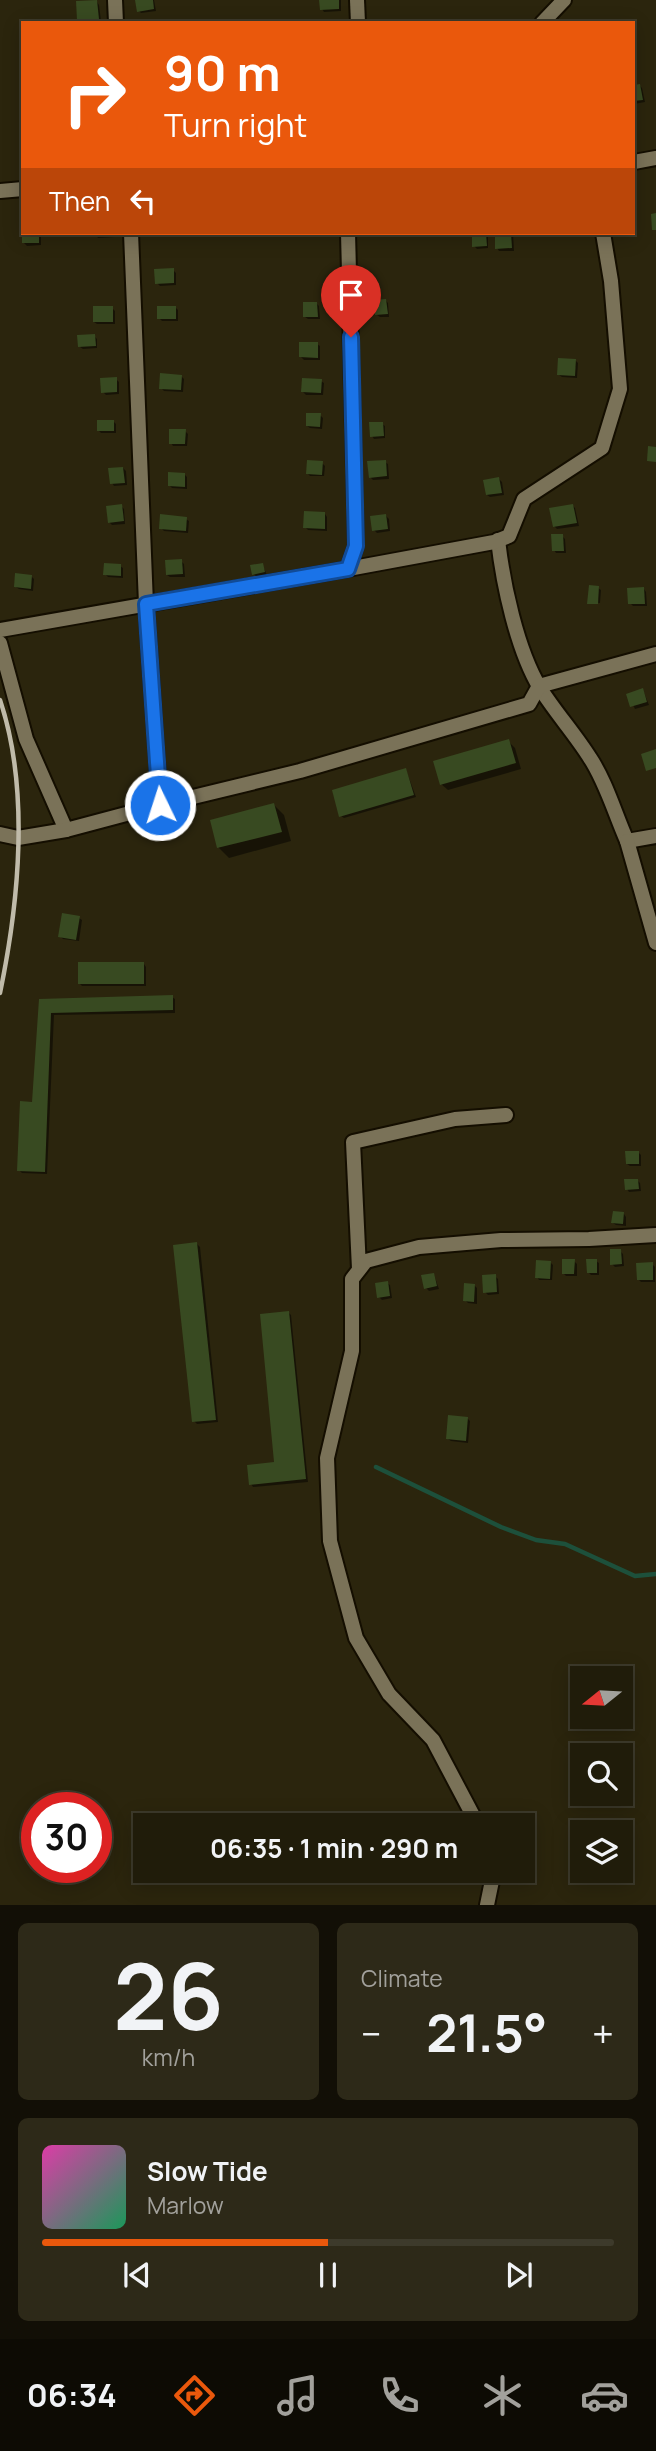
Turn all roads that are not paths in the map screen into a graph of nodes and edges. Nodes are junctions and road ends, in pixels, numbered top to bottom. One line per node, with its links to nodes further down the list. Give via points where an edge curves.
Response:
1 (114, 0): 4 (street)
2 (357, 0): 5 (street)
3 (564, 0): 6 (street)
4 (116, 21)
5 (358, 21)
6 (544, 21)
7 (656, 158): 8 (street)
8 (635, 162)
9 (21, 189): 10 (street)
10 (0, 191)
11 (131, 235): 16 (street)
12 (348, 235): 15 (street, via 356,546)
13 (603, 235): 14 (street, via 620,389 602,448 524,499 509,536)
14 (498, 540): 15 (street); 20 (street, via 501,572)
15 (348, 569): 16 (street)
16 (146, 604): 17 (street); 21 (street)
17 (0, 630)
18 (0, 643): 22 (street, via 26,739)
19 (656, 654): 20 (street)
20 (539, 686): 21 (street, via 529,704 300,771); 25 (street, via 591,759)
21 (160, 805): 22 (street)
22 (66, 830): 23 (street, via 18,838)
23 (0, 834)
24 (656, 836): 25 (street)
25 (627, 841): 26 (street)
26 (656, 943)
27 (506, 1115): 29 (street, via 455,1119 353,1142)
28 (656, 1235): 29 (street, via 419,1247 366,1261)
29 (359, 1269): 30 (street, via 352,1279 352,1351 327,1458 330,1541 356,1638 389,1694 433,1740)
30 (472, 1813)
31 (492, 1883): 32 (street)
32 (490, 1902)

